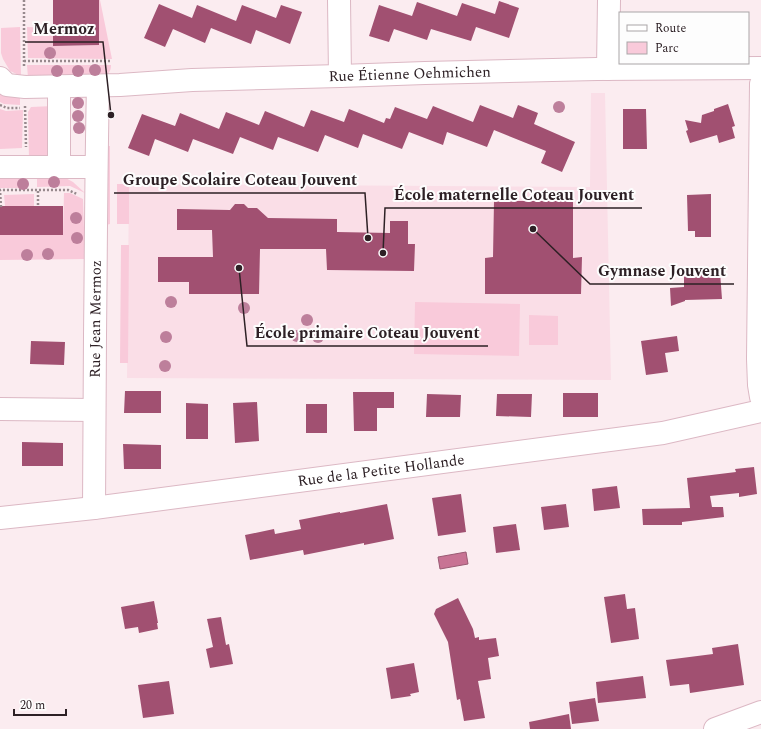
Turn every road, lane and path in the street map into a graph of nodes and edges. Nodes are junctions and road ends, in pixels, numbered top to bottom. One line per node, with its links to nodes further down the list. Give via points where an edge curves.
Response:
1 (339, 0): 7 (street)
2 (609, 0): 6 (street)
3 (24, 61): 4 (path)
4 (111, 61)
5 (761, 68): 6 (street, Rue Étienne Oehmichen); 9 (street)
6 (608, 69): 7 (street, Rue Étienne Oehmichen)
7 (340, 76): 11 (street, Rue Étienne Oehmichen, via 192,80)
8 (4, 81): 10 (street, Rue Étienne Oehmichen, via 25,87)
9 (761, 84): 21 (street, via 758,359)
10 (59, 86): 11 (street, Rue Étienne Oehmichen); 15 (street)
11 (98, 86): 16 (street, Rue Jean Mermoz)
12 (0, 105): 13 (path, via 7,108)
13 (25, 108)
14 (0, 167): 15 (street)
15 (59, 167): 16 (street)
16 (96, 167): 23 (street, Rue Jean Mermoz)
17 (38, 191): 18 (path, via 68,190); 19 (path, via 0,190); 20 (path)
18 (82, 195)
19 (1, 206)
20 (38, 206)
21 (761, 397)
22 (0, 409): 23 (street)
23 (94, 410): 25 (street, Rue Jean Mermoz)
24 (761, 411): 25 (street, Rue de la Petite Hollande, via 663,433)
25 (94, 508): 26 (street, Rue de la Petite Hollande)
26 (0, 518)
27 (761, 712): 28 (street)
28 (715, 729)

